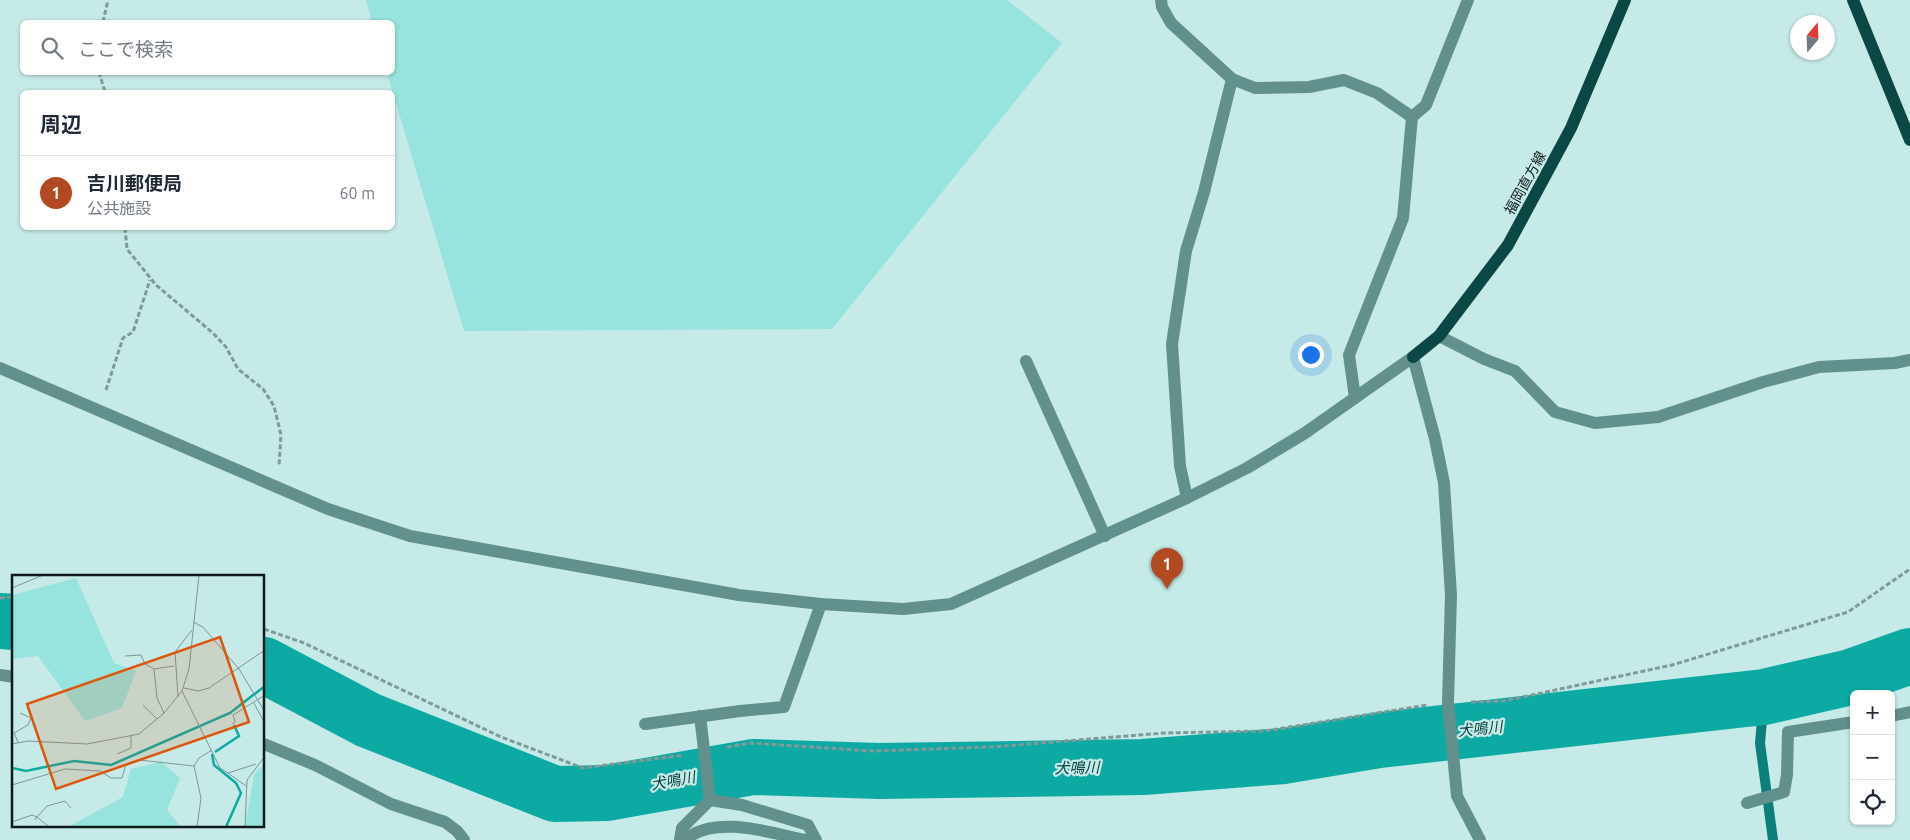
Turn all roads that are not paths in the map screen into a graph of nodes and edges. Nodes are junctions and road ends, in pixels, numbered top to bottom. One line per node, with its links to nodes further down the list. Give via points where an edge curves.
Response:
1 (1161, 0): 5 (street, via 1171,22)
2 (1468, 0): 6 (street, via 1426,105)
3 (1625, 0): 8 (main road, 福岡直方線, via 1572,128 1542,185 1508,245)
4 (1853, 0): 7 (main road)
5 (1232, 79): 6 (street, via 1254,88 1309,86 1344,80 1377,93); 14 (street, via 1186,251 1172,344 1180,466)
6 (1412, 117): 13 (street, via 1402,218 1349,355)
7 (1910, 140)
8 (1439, 336): 9 (main road, 福岡直方線); 10 (street, via 1515,371 1555,412 1595,423 1658,417 1763,382 1819,368)
9 (1413, 357): 13 (street); 30 (street, via 1444,483 1451,595 1448,702 1457,796)
10 (1910, 360)
11 (1026, 361): 15 (street)
12 (0, 368): 16 (street, via 328,510 410,536 739,595)
13 (1355, 398): 14 (street, via 1305,434)
14 (1187, 498): 15 (street)
15 (1105, 536): 16 (street, via 950,604 902,609)
16 (821, 604): 19 (street, via 784,708)
17 (1910, 712): 18 (street)
18 (1895, 715)
19 (700, 716): 21 (street); 23 (street, bridge)
20 (1850, 723): 24 (street, via 1788,732 1784,792)
21 (644, 724)
22 (265, 744): 25 (street, via 315,765 391,804 444,822)
23 (710, 800): 26 (street, via 682,828); 29 (street, via 742,805 808,825)
24 (1750, 802)
25 (464, 840)
26 (680, 840)
27 (685, 840): 28 (street, via 718,826 750,828)
28 (805, 840)
29 (816, 840)
30 (1480, 840)

